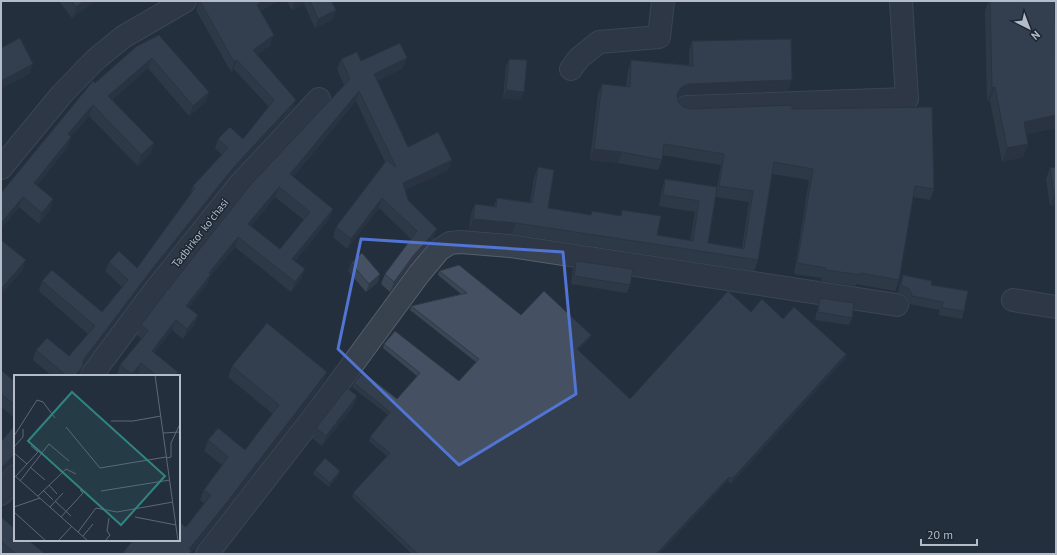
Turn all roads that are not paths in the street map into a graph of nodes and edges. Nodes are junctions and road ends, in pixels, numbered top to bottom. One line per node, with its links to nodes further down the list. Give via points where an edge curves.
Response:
1 (185, 1): 7 (street, via 123,37 95,60 62,94)
2 (662, 1): 4 (street, via 659,38 599,42 579,58)
3 (901, 1): 6 (street, via 907,99)
4 (571, 69)
5 (319, 99): 11 (street, Tadbirkor koʻchasi, via 238,185)
6 (686, 107)
7 (1, 168)
8 (1013, 300): 10 (street)
9 (897, 305): 14 (street, via 510,246 450,243 439,250 419,274 319,410)
10 (1056, 307)
11 (92, 375)
12 (14, 477): 13 (street)
13 (1, 494)
14 (207, 554)

